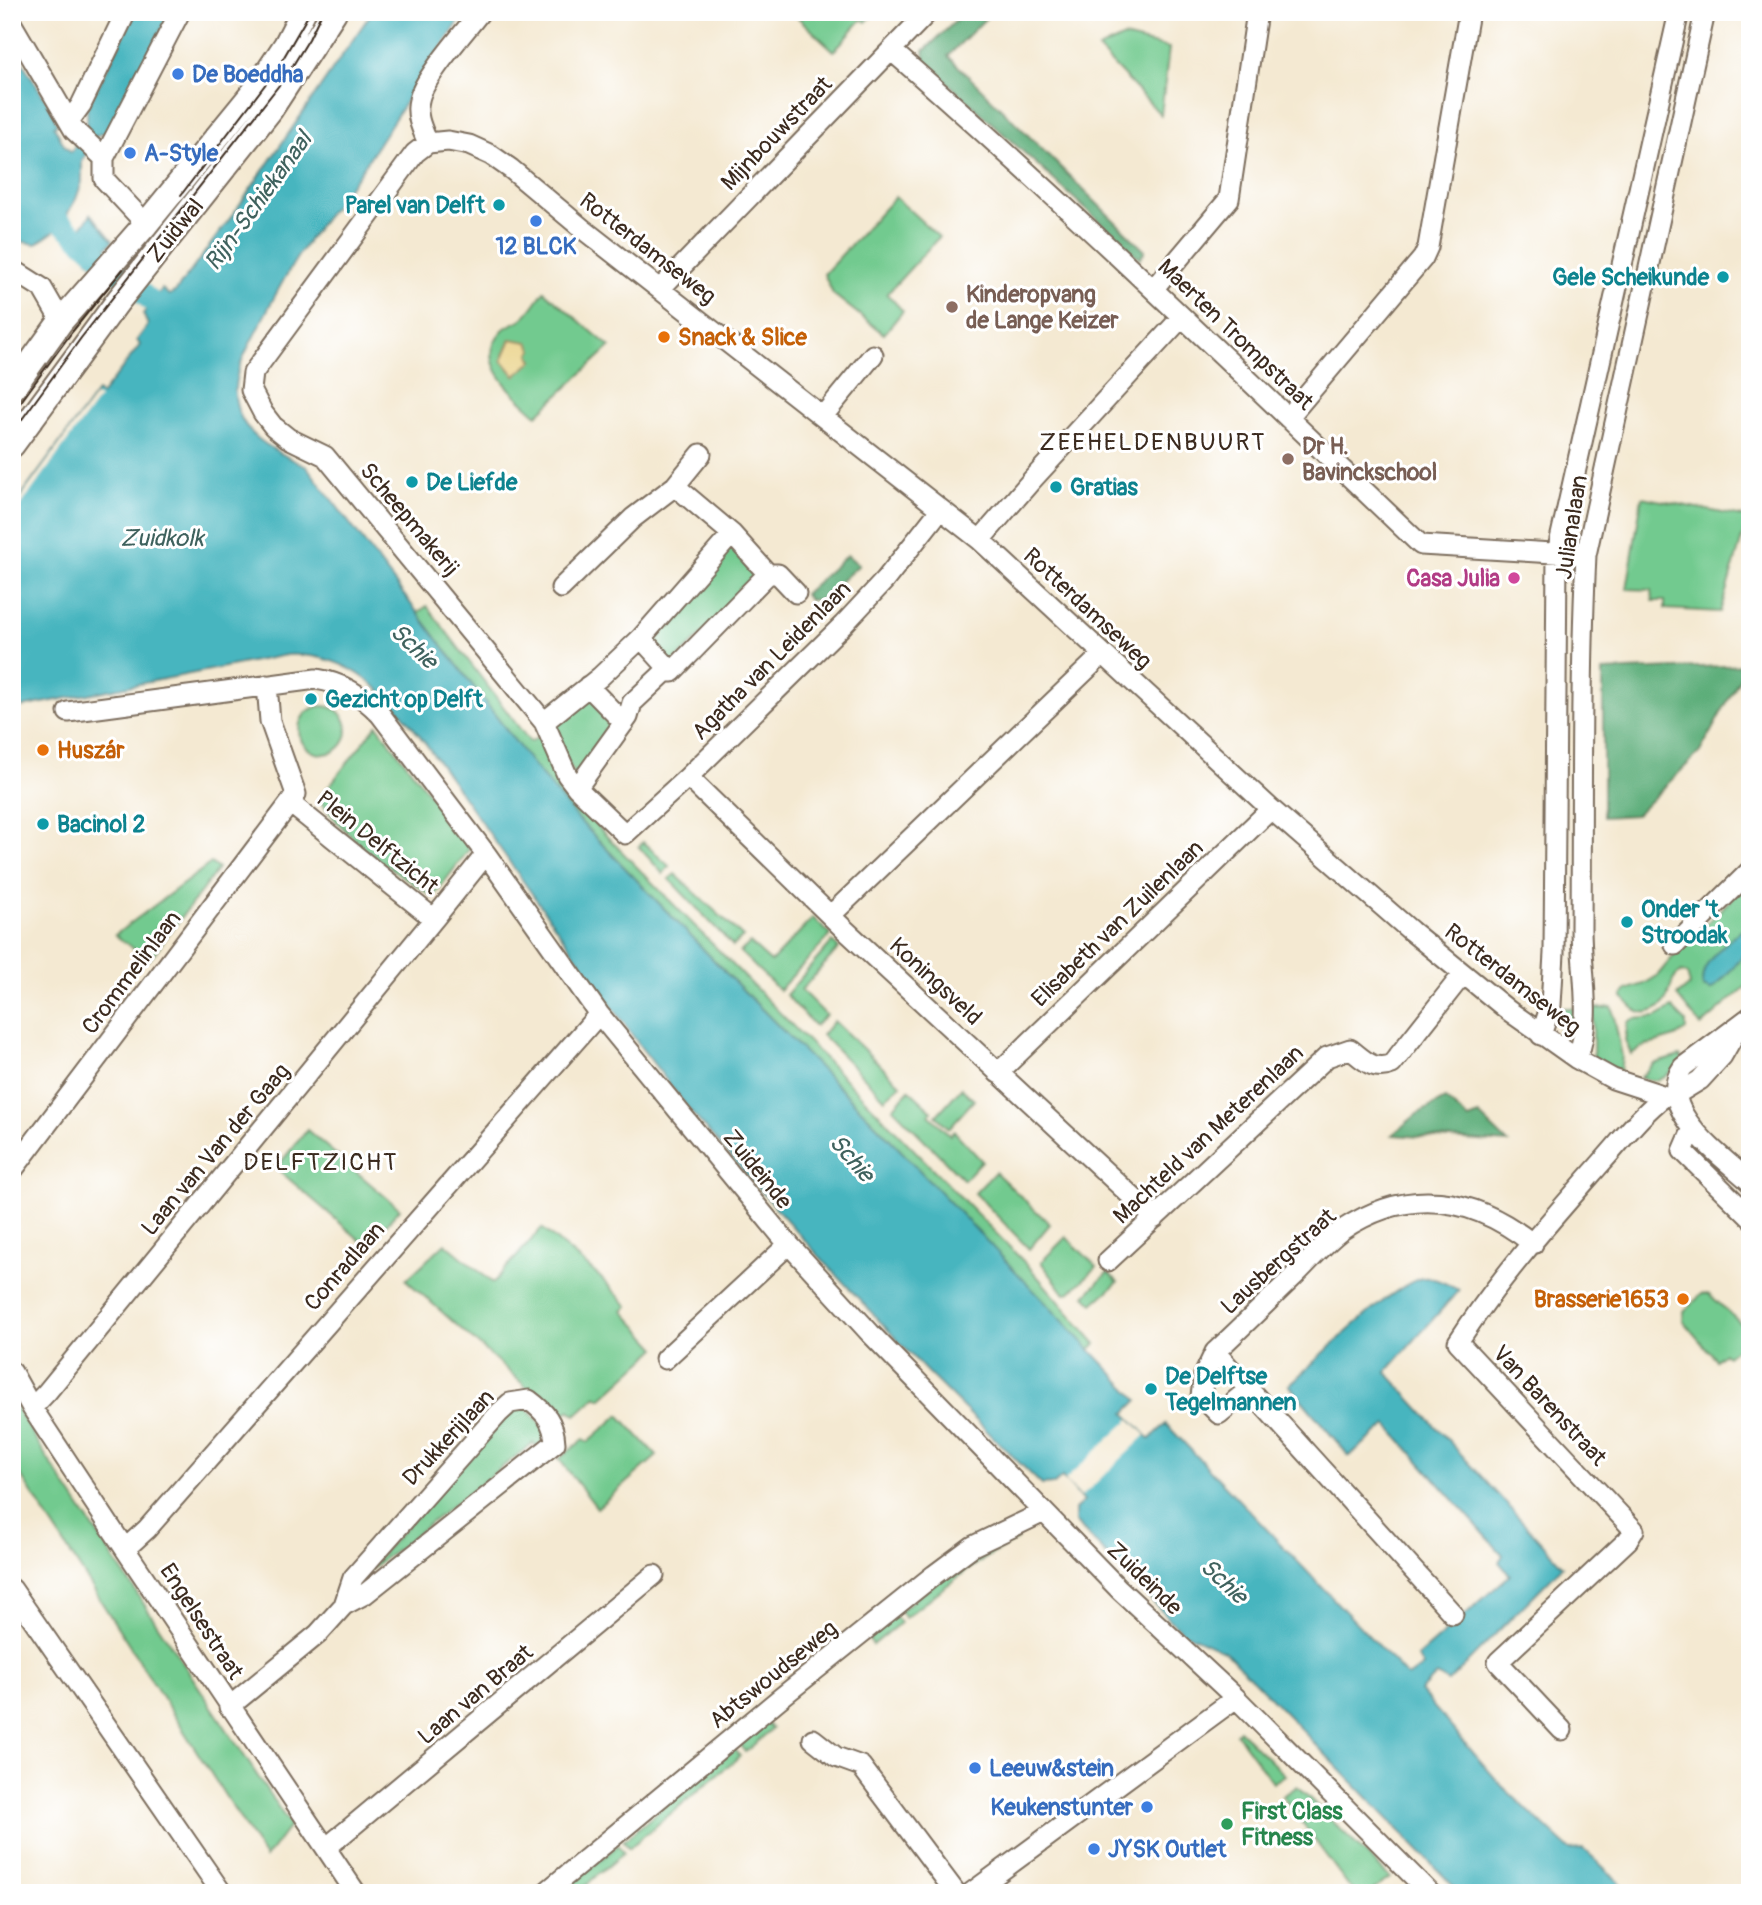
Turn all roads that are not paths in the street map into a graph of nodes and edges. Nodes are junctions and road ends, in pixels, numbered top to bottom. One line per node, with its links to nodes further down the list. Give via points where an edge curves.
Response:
1 (126, 12): 13 (street, via 81,105)
2 (180, 12): 13 (street)
3 (303, 12): 15 (main road, Zuidwal, via 258,87)
4 (334, 12): 25 (main road, Zuidwal, via 270,110 118,301)
5 (480, 12): 14 (street, via 419,97 420,126)
6 (928, 12): 12 (street, Mijnbouwstraat)
7 (1257, 12): 17 (street, via 1229,199)
8 (1469, 12): 24 (street, via 1423,258)
9 (1679, 12): 31 (street, Julianalaan)
10 (1703, 12): 32 (street, Julianalaan)
11 (12, 23): 13 (street)
12 (891, 50): 17 (street, Maerten Trompstraat); 18 (street, Mijnbouwstraat)
13 (86, 141): 15 (street, via 104,179)
14 (428, 143): 18 (street, Rotterdamseweg, via 448,141 491,155); 42 (street, Scheepmakerij, via 415,153 262,357 251,390 273,426 325,456)
15 (146, 224): 20 (main road, Zuidwal)
16 (12, 269): 20 (street, via 42,288)
17 (1154, 288): 19 (street, Maerten Trompstraat)
18 (660, 289): 23 (street, Rotterdamseweg)
19 (1182, 317): 24 (street, Maerten Trompstraat); 30 (street)
20 (61, 321): 22 (main road, Zuidwal)
21 (873, 355): 23 (street)
22 (12, 389)
23 (823, 416): 28 (street, Rotterdamseweg)
24 (1288, 418): 31 (street, Maerten Trompstraat, via 1421,545)
25 (12, 445)
26 (701, 454): 27 (street)
27 (675, 486): 29 (street); 34 (street, via 633,518)
28 (940, 510): 30 (street, Rotterdamseweg); 44 (street, Agatha van Leidenlaan, via 843,625)
29 (732, 534): 33 (street); 36 (street)
30 (980, 540): 37 (street, Rotterdamseweg)
31 (1557, 553): 32 (street, Maerten Trompstraat); 57 (street, Julianalaan, via 1553,976 1551,1005)
32 (1586, 555): 58 (street, Julianalaan, via 1581,939 1585,1028)
33 (768, 574): 35 (street, via 778,574); 38 (street)
34 (561, 588)
35 (796, 593)
36 (641, 638): 38 (street); 39 (street)
37 (1102, 655): 47 (street, Rotterdamseweg); 51 (street)
38 (671, 672): 43 (street, via 664,672 632,703)
39 (594, 682): 42 (street); 43 (street)
40 (267, 685): 41 (street, Zuideinde); 46 (street, Plein Delftzicht, via 270,721 296,794); 49 (street, Zuideinde, via 316,679 336,682 367,701)
41 (68, 712)
42 (544, 722): 45 (street, Scheepmakerij, via 561,765)
43 (624, 723): 45 (street)
44 (688, 777): 48 (street, Agatha van Leidenlaan); 51 (street, Koningsveld)
45 (577, 788): 48 (street, Scheepmakerij)
46 (290, 803): 52 (street, Plein Delftzicht); 62 (street, Crommelinlaan)
47 (1271, 809): 54 (street, Rotterdamseweg); 59 (street, Elisabeth van Zuilenlaan)
48 (625, 834)
49 (486, 854): 52 (street, Plein Delftzicht); 55 (street, Zuideinde)
50 (1750, 871): 53 (street)
51 (831, 915): 59 (street, Koningsveld)
52 (434, 919): 73 (street, Laan van Van der Gaag)
53 (1675, 945)
54 (1462, 974): 57 (street, Rotterdamseweg); 65 (street, Machteld van Meterenlaan, via 1392,1064 1374,1067 1350,1049 1327,1057)
55 (599, 1014): 66 (street, Zuideinde); 75 (street, Conradlaan)
56 (1744, 1023): 60 (street, Van Barenstraat, via 1704,1077)
57 (1541, 1035): 58 (street, Rotterdamseweg)
58 (1577, 1059): 60 (street, Rotterdamseweg, via 1613,1079)
59 (998, 1073): 65 (street, Koningsveld)
60 (1671, 1095): 61 (street); 67 (street, Van Barenstraat, via 1636,1124)
61 (1693, 1128): 63 (street); 64 (street, via 1683,1151)
62 (12, 1171)
63 (1750, 1182)
64 (1750, 1217)
65 (1154, 1218): 68 (street, Machteld van Meterenlaan)
66 (789, 1244): 70 (street); 74 (street, Zuideinde)
67 (1533, 1244): 69 (street, Lausbergstraat, via 1511,1226 1476,1210 1428,1200 1388,1206 1341,1231); 82 (street, Van Barenstraat, via 1458,1342 1634,1530 1498,1662)
68 (1108, 1261)
69 (1215, 1352): 72 (street); 72 (street, Lausbergstraat, via 1204,1375 1201,1396 1219,1414)
70 (665, 1359)
71 (12, 1372): 73 (street, Engelsestraat)
72 (1248, 1390): 79 (street)
73 (32, 1408): 75 (street, Engelsestraat)
74 (1044, 1512): 80 (street, Zuideinde); 88 (street, Abtswoudseweg, via 973,1546 934,1575)
75 (125, 1549): 81 (street, Engelsestraat)
76 (654, 1575): 84 (street, Laan van Braat)
77 (12, 1589): 86 (street)
78 (344, 1605): 78 (street, Drukkerijlaan, via 365,1594 555,1443 555,1428 548,1417 528,1400 510,1403 499,1413 353,1578); 81 (street, Drukkerijlaan, via 318,1634)
79 (1453, 1614)
80 (1236, 1698): 85 (street, Zuideinde); 90 (street)
81 (229, 1707): 84 (street, Engelsestraat)
82 (1562, 1730)
83 (813, 1739): 89 (street, via 836,1757 861,1766)
84 (326, 1848): 87 (street, Engelsestraat)
85 (1425, 1891)
86 (222, 1893)
87 (356, 1893)
88 (545, 1893)
89 (956, 1893)
90 (971, 1893)

